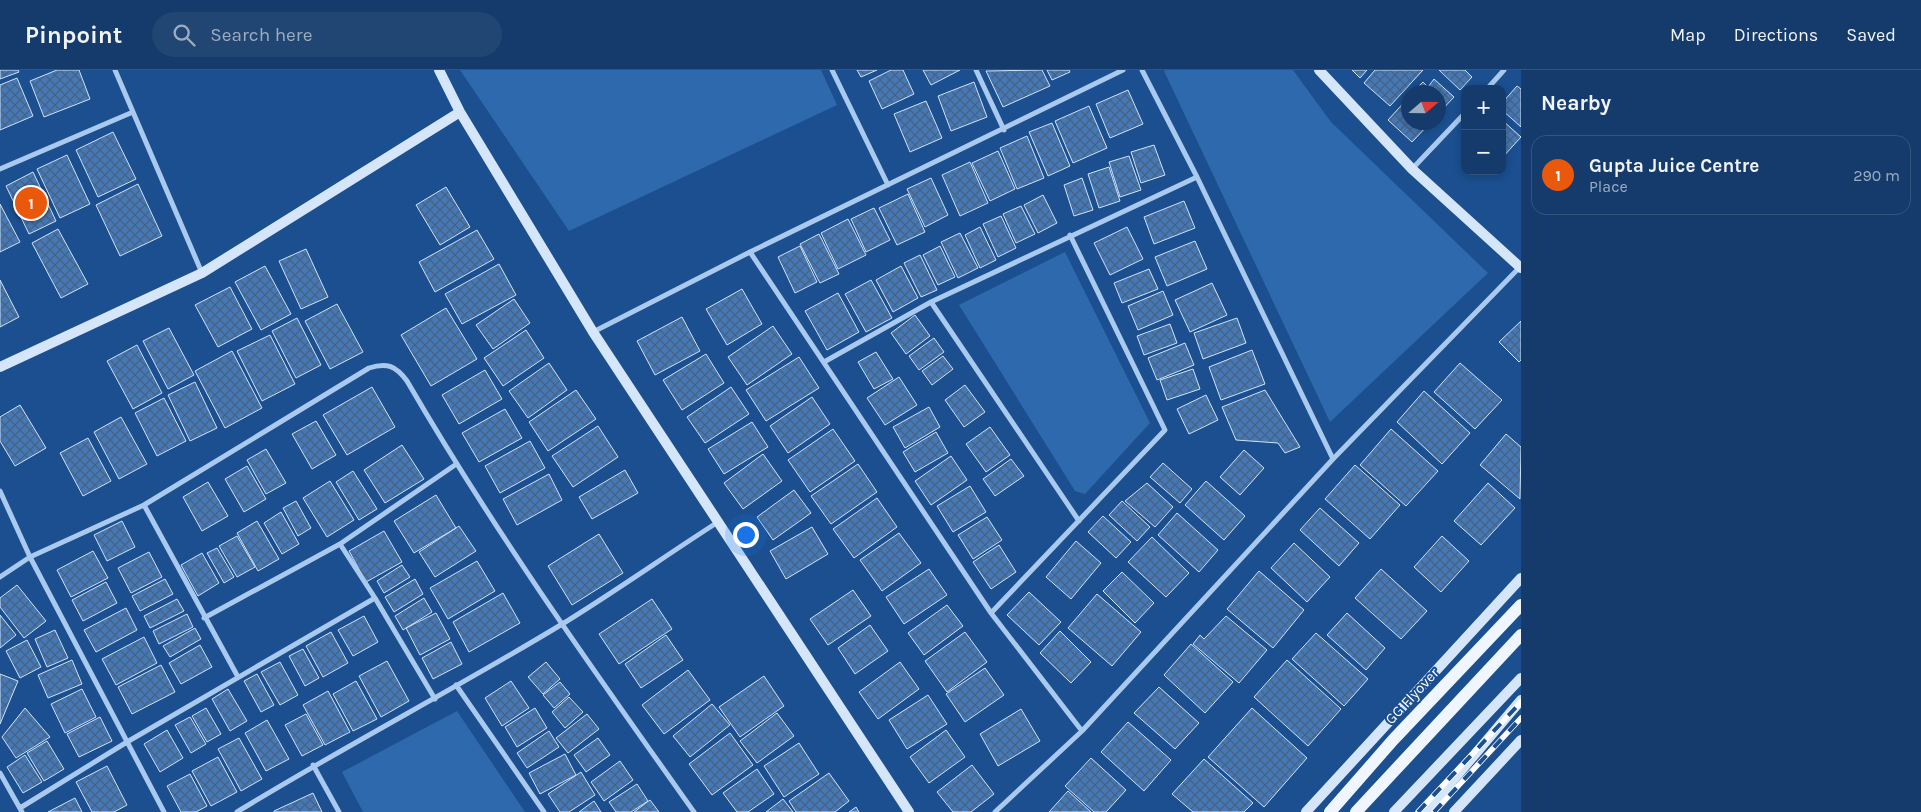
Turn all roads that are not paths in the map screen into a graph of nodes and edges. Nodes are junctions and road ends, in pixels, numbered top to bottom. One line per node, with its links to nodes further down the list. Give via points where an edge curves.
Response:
1 (114, 70): 10 (street)
2 (439, 70): 11 (street)
3 (832, 70): 17 (street)
4 (976, 70): 13 (street)
5 (1123, 70): 13 (street)
6 (1142, 70): 16 (street)
7 (1319, 70): 14 (street)
8 (1504, 70): 9 (street)
9 (1491, 85)
10 (133, 112): 15 (street); 21 (street)
11 (460, 112): 21 (street); 23 (street)
12 (1461, 117): 14 (street)
13 (1004, 130): 17 (street)
14 (1412, 169): 20 (street)
15 (0, 170)
16 (1197, 177): 18 (street); 26 (street)
17 (888, 185): 19 (street)
18 (1070, 235): 22 (street); 30 (street, via 1165,430)
19 (750, 252): 23 (street); 24 (street)
20 (1521, 267): 26 (street)
21 (202, 273): 25 (street)
22 (931, 302): 24 (street); 30 (street)
23 (593, 332): 31 (street)
24 (824, 362): 38 (street)
25 (0, 367)
26 (1332, 459): 47 (street)
27 (455, 465): 29 (street, via 400,371 389,364 379,364); 32 (street); 40 (street)
28 (0, 491): 33 (street)
29 (144, 505): 33 (street); 39 (street)
30 (1079, 521): 38 (street)
31 (718, 522): 40 (street); 58 (street)
32 (340, 544): 36 (street); 39 (street)
33 (30, 557): 34 (street); 49 (street)
34 (0, 577)
35 (1521, 578): 60 (street)
36 (375, 598): 42 (street); 45 (street)
37 (1521, 604): 61 (main road, GG Flyover)
38 (990, 612): 47 (street)
39 (204, 618): 42 (street)
40 (560, 625): 44 (street); 57 (street)
41 (1521, 635): 62 (main road)
42 (238, 677): 49 (street)
43 (1521, 678): 63 (street)
44 (456, 686): 45 (street); 56 (street)
45 (435, 699): 50 (street)
46 (1521, 700): 64 (street)
47 (1082, 732): 59 (street)
48 (1521, 740): 65 (street)
49 (127, 742): 52 (street); 53 (street)
50 (313, 765): 54 (street); 55 (street)
51 (0, 773): 52 (street)
52 (21, 810)
53 (164, 812)
54 (237, 812)
55 (339, 812)
56 (544, 812)
57 (694, 812)
58 (909, 812)
59 (995, 812)
60 (1306, 812)
61 (1330, 812)
62 (1356, 812)
63 (1394, 812)
64 (1426, 812)
65 (1454, 812)

